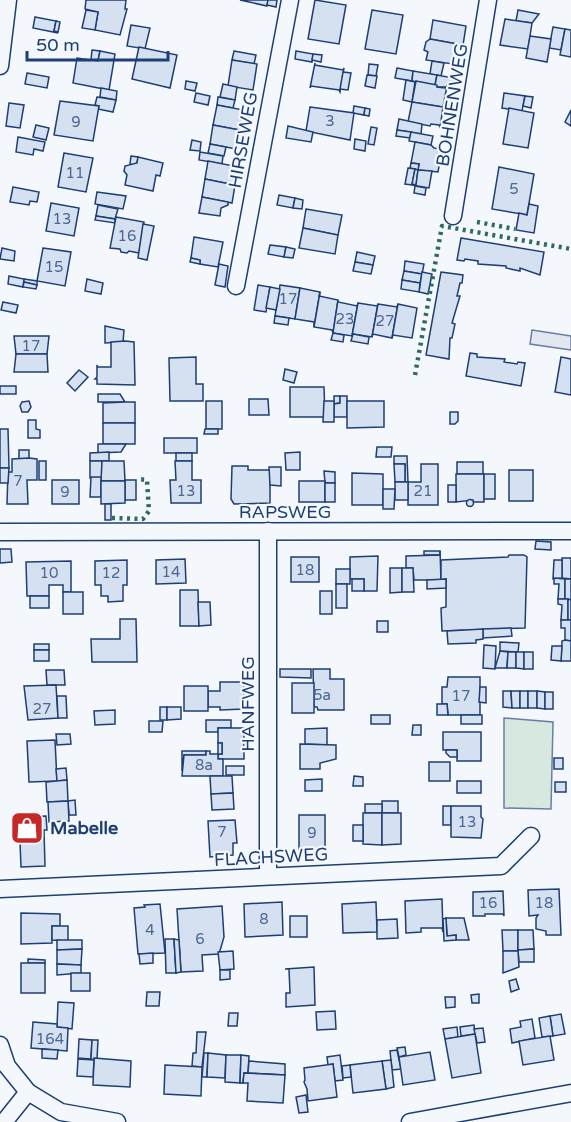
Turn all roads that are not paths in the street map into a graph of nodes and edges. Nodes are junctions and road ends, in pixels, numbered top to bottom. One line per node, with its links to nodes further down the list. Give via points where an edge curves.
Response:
1 (8, 0): 4 (street)
2 (290, 0): 6 (street, HIRSEWEG)
3 (488, 0): 5 (street, BOHNENWEG)
4 (0, 66)
5 (453, 216)
6 (236, 286)
7 (268, 531): 8 (street, RAPSWEG); 9 (street, RAPSWEG); 11 (street, HANFWEG)
8 (571, 531)
9 (0, 532)
10 (531, 836): 11 (street, FLACHSWEG, via 501,866)
11 (268, 876): 12 (street, FLACHSWEG)
12 (0, 889)
13 (0, 1045): 14 (street, via 7,1066)
14 (28, 1092): 16 (street); 17 (street, via 61,1112)
15 (571, 1093): 18 (street)
16 (4, 1122)
17 (117, 1122)
18 (410, 1122)

